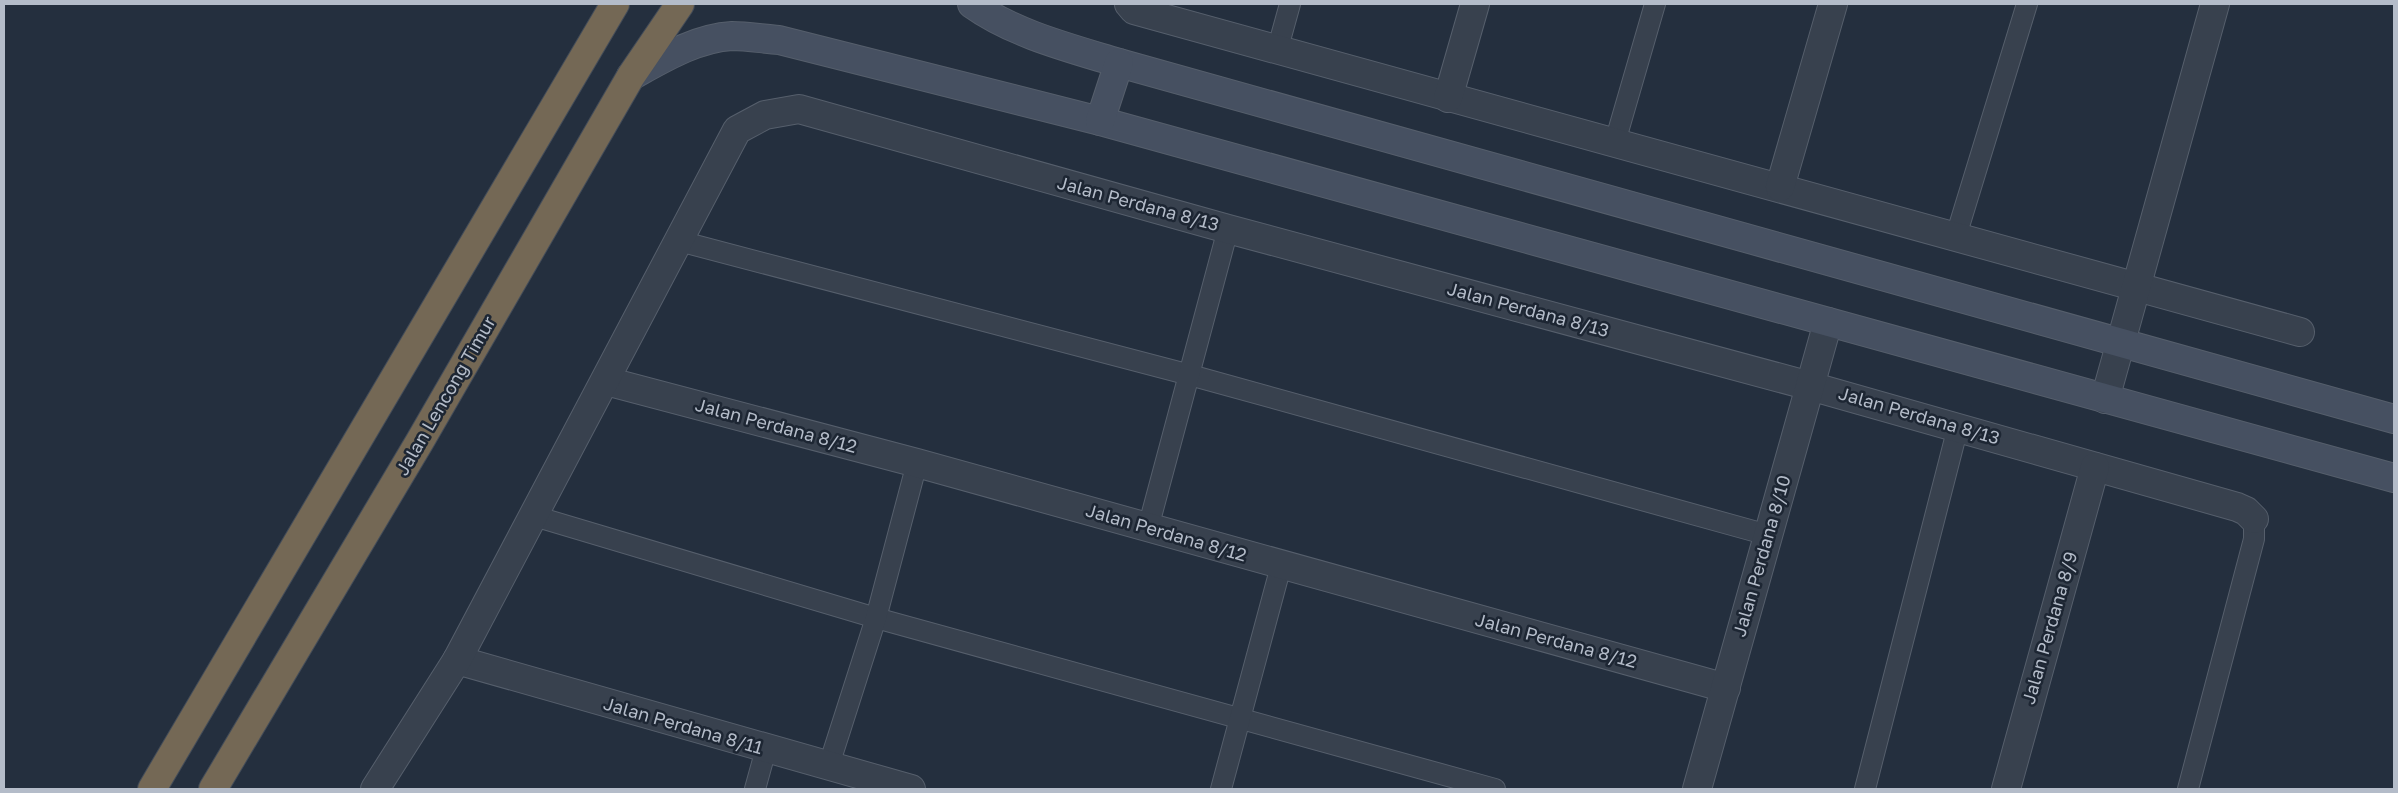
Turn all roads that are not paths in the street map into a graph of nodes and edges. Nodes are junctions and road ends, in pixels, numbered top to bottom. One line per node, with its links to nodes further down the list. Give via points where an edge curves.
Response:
1 (615, 4): 45 (highway)
2 (680, 4): 13 (highway, Jalan Lencong Timur)
3 (972, 4): 12 (street, via 1045,40)
4 (1129, 4): 11 (street, via 1134,10)
5 (1290, 4): 11 (lane)
6 (1475, 4): 14 (street)
7 (1655, 4): 16 (lane)
8 (1833, 4): 17 (street)
9 (2028, 4): 19 (lane)
10 (2215, 4): 21 (street)
11 (1277, 50): 14 (street)
12 (1119, 63): 15 (street); 24 (street)
13 (632, 76): 15 (street, via 677,50 711,40 732,36 779,40); 46 (highway, Jalan Lencong Timur)
14 (1448, 98): 16 (street)
15 (1100, 121): 22 (street)
16 (1615, 142): 17 (street)
17 (1780, 187): 19 (street)
18 (1228, 229): 20 (street, Jalan Perdana 8/13, via 799,109 765,115 737,130); 25 (lane); 27 (street, Jalan Perdana 8/13)
19 (1956, 236): 21 (street)
20 (679, 241): 25 (lane); 26 (street)
21 (2137, 286): 23 (street); 24 (street)
22 (1828, 322): 27 (street, Jalan Perdana 8/10); 28 (street)
23 (2300, 332)
24 (2121, 343): 28 (street); 29 (street)
25 (1190, 375): 36 (lane); 37 (lane)
26 (606, 381): 31 (street, Jalan Perdana 8/12); 34 (street)
27 (1810, 386): 30 (street, Jalan Perdana 8/13); 37 (street, Jalan Perdana 8/10)
28 (2105, 399): 33 (street)
29 (2394, 419)
30 (1958, 427): 32 (street, Jalan Perdana 8/13); 53 (lane)
31 (917, 463): 36 (street, Jalan Perdana 8/12); 39 (lane)
32 (2095, 467): 35 (street, Jalan Perdana 8/13, via 2237,506); 54 (street, Jalan Perdana 8/9)
33 (2394, 478)
34 (534, 516): 39 (lane); 40 (street)
35 (2254, 519): 55 (lane, via 2254,539)
36 (1148, 528): 38 (street, Jalan Perdana 8/12)
37 (1768, 535): 41 (street, Jalan Perdana 8/10)
38 (1281, 566): 41 (street, Jalan Perdana 8/12); 42 (lane)
39 (876, 618): 42 (lane); 44 (lane)
40 (457, 660): 43 (street, Jalan Perdana 8/11); 47 (street)
41 (1726, 688): 52 (street, Jalan Perdana 8/10)
42 (1241, 718): 50 (lane); 51 (lane)
43 (766, 749): 44 (street, Jalan Perdana 8/11); 48 (lane)
44 (828, 768): 49 (street, Jalan Perdana 8/11)
45 (152, 789)
46 (213, 789)
47 (375, 789)
48 (754, 789)
49 (910, 789)
50 (1221, 789)
51 (1495, 789)
52 (1697, 789)
53 (1865, 789)
54 (2006, 789)
55 (2188, 789)

